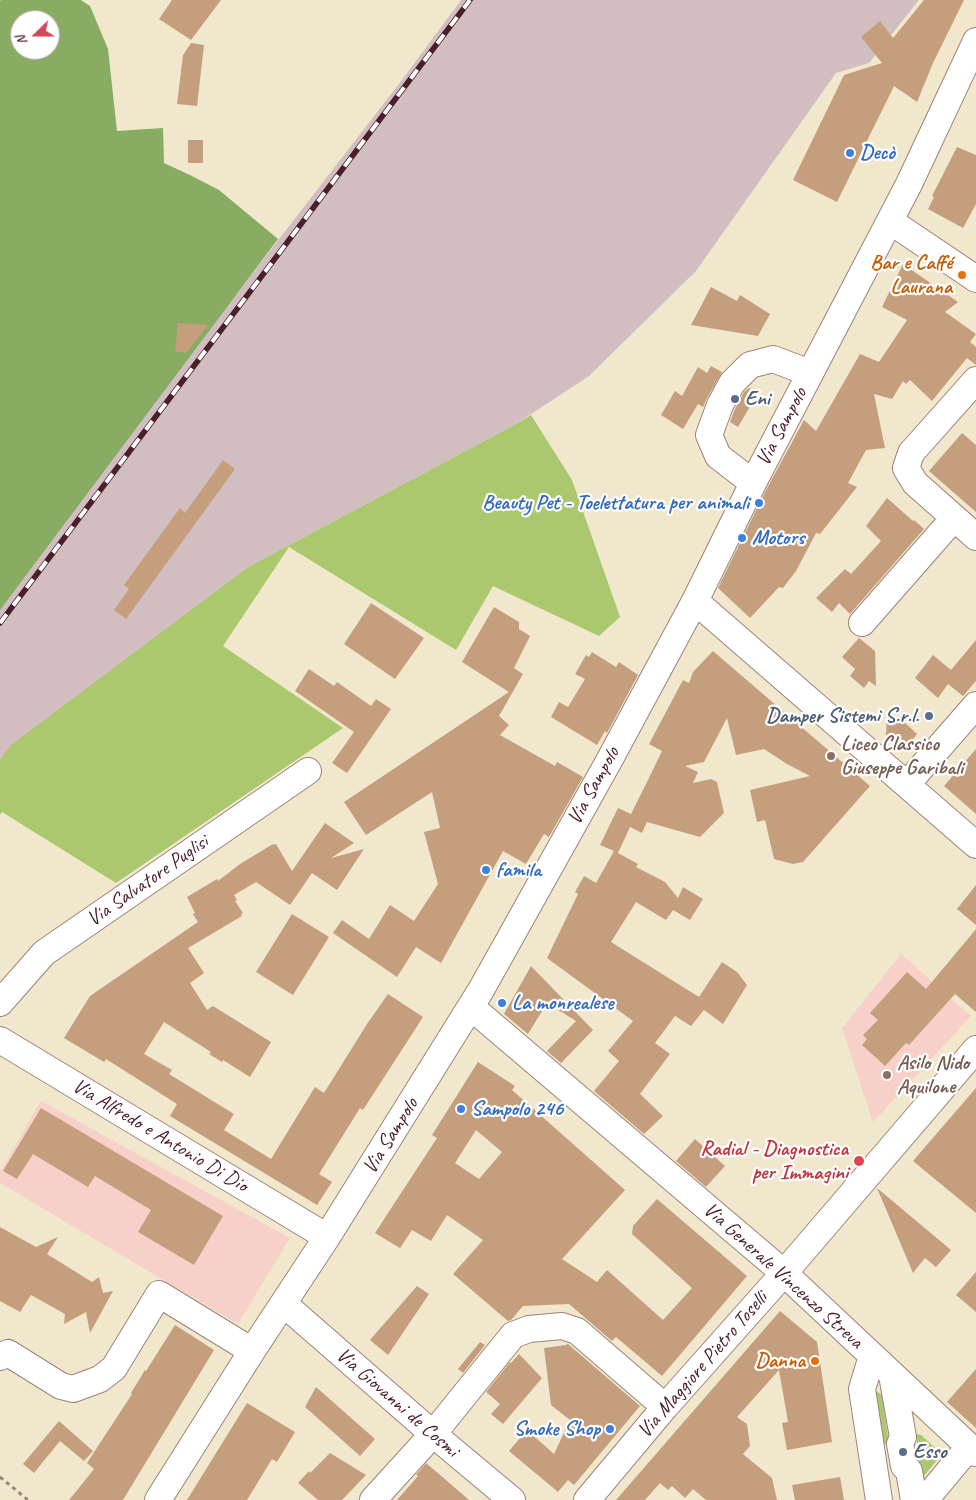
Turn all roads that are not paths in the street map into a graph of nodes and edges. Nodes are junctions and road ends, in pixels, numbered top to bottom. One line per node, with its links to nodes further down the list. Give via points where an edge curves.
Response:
1 (976, 41): 2 (street, Via Sampolo)
2 (890, 221): 3 (street); 4 (street, Via Sampolo)
3 (976, 279)
4 (810, 374): 6 (street, Via Sampolo); 6 (street, via 773,359 750,365 732,383 720,405 709,435 718,456)
5 (976, 380): 7 (street, via 911,453 906,468 915,483)
6 (753, 483): 9 (street, Via Sampolo)
7 (954, 518): 8 (street); 10 (street)
8 (976, 537)
9 (695, 601): 13 (street); 16 (street, Via Sampolo)
10 (862, 622)
11 (976, 705): 13 (street)
12 (308, 771): 15 (street, Via Salvatore Puglisi, via 44,953)
13 (907, 784): 14 (street)
14 (976, 845)
15 (0, 1003)
16 (471, 1007): 19 (street, Via Sampolo); 20 (street, Via Generale Vincenzo Streva)
17 (0, 1040): 19 (street, Via Alfredo e Antonio Di Dio)
18 (976, 1049): 20 (street, Via Maggiore Pietro Toselli)
19 (323, 1235): 21 (street, Via Sampolo)
20 (784, 1272): 23 (street, Via Generale Vincenzo Streva); 26 (street, Via Maggiore Pietro Toselli)
21 (284, 1304): 22 (street, Via Sampolo); 27 (street, Via Giovanni de Cosmi)
22 (252, 1350): 24 (street, via 159,1294 114,1368 100,1379 73,1389 61,1386 8,1354); 29 (street, Via Sampolo)
23 (872, 1356): 25 (street, Via Generale Vincenzo Streva); 33 (street, via 862,1389)
24 (0, 1357)
25 (892, 1375): 28 (street, Via Generale Vincenzo Streva); 34 (street, via 903,1437 901,1451 904,1466 909,1471)
26 (665, 1407): 27 (street, via 577,1331 562,1326 529,1329 513,1335); 32 (street, Via Maggiore Pietro Toselli)
27 (433, 1434): 30 (street); 31 (street, Via Giovanni de Cosmi)
28 (973, 1450): 35 (street)
29 (158, 1500)
30 (373, 1500)
31 (512, 1500)
32 (588, 1500)
33 (879, 1500)
34 (914, 1500)
35 (925, 1500)

